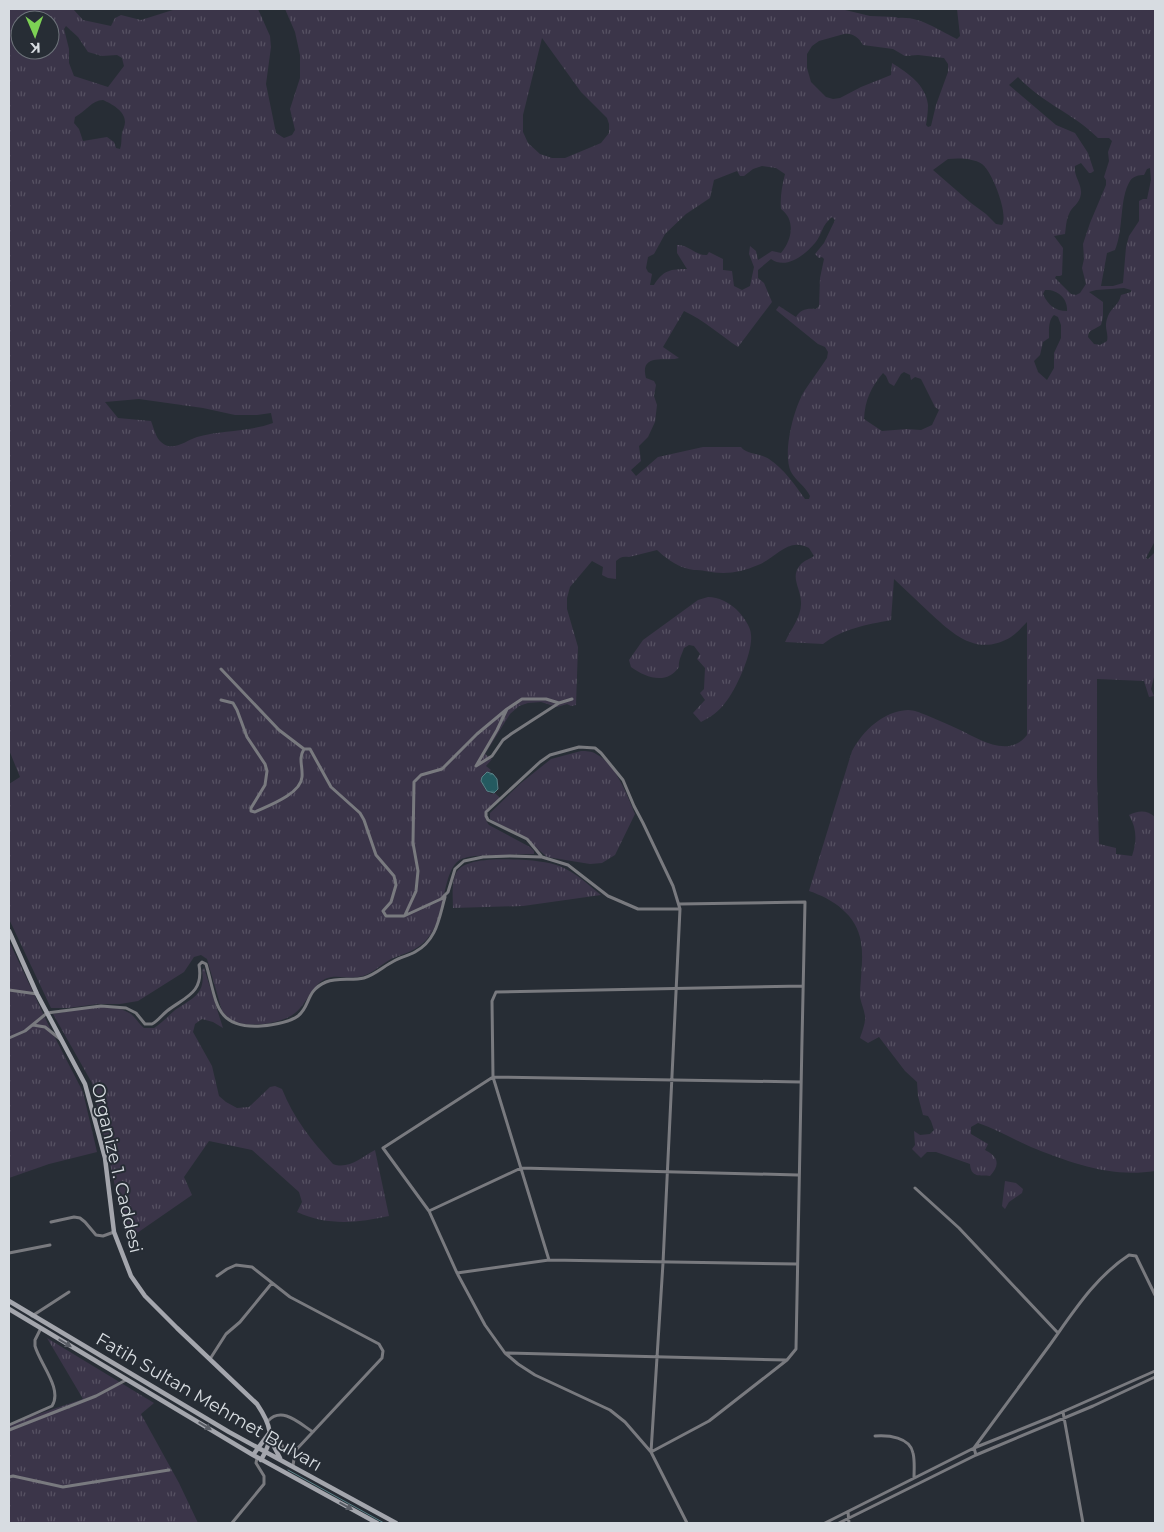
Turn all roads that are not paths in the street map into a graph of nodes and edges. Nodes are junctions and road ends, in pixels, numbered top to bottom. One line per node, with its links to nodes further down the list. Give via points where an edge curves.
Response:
1 (221, 669): 6 (street, via 279,730)
2 (572, 699): 4 (street)
3 (222, 700): 6 (street, via 233,703 247,737 267,771 265,785 251,808 253,812 279,802 299,785 302,777 300,758)
4 (559, 702): 5 (street, via 522,699); 5 (street, via 503,740 492,756 476,766)
5 (507, 709): 11 (street, via 442,769 421,775 414,782 413,842 418,871 416,891)
6 (304, 749): 11 (street, via 309,748 331,787 360,814 376,855 394,876 396,885 384,915)
7 (542, 857): 8 (street, via 482,857 464,861 455,869); 9 (street, via 526,839 488,820 486,812 550,755 579,747 595,748 623,780 673,886); 10 (street, via 568,865 608,896 632,908)
8 (445, 896): 11 (street); 17 (street, via 436,930 428,943 362,979 329,980 321,984 309,995 300,1014 285,1022 245,1027 225,1018 203,962 199,965 200,979 194,992 152,1024 145,1024 133,1011 119,1006)
9 (678, 904): 10 (street); 13 (street, via 804,902)
10 (680, 909): 14 (street)
11 (404, 916)
12 (9, 931): 16 (main road, Organize 1. Caddesi)
13 (803, 986): 14 (street); 23 (street)
14 (677, 988): 21 (street, via 496,992 492,1001); 22 (street)
15 (9, 990): 16 (street)
16 (37, 994): 17 (main road, Organize 1. Caddesi)
17 (47, 1014): 18 (street); 20 (main road, Organize 1. Caddesi)
18 (32, 1025): 19 (street); 20 (street, via 45,1027)
19 (9, 1038)
20 (62, 1041): 30 (main road, Organize 1. Caddesi, via 85,1084 108,1175)
21 (493, 1077): 22 (street); 24 (street); 28 (street, via 383,1148)
22 (671, 1080): 23 (street); 25 (street)
23 (801, 1082): 26 (street)
24 (521, 1168): 25 (street); 28 (street); 33 (street)
25 (666, 1172): 26 (street); 34 (street)
26 (798, 1175): 35 (street)
27 (914, 1188): 45 (street, via 959,1228)
28 (429, 1211): 36 (street)
29 (51, 1222): 30 (street, via 74,1216 86,1222 96,1235)
30 (114, 1232): 48 (main road, Organize 1. Caddesi, via 131,1276 145,1296)
31 (50, 1245): 32 (street)
32 (9, 1253)
33 (549, 1260): 34 (street); 36 (street)
34 (663, 1263): 35 (street); 47 (street)
35 (797, 1264): 49 (street, via 796,1349)
36 (457, 1273): 46 (street, via 485,1325)
37 (217, 1276): 38 (street, via 230,1267 245,1265)
38 (272, 1283): 48 (street, via 226,1334); 59 (street, via 290,1297 379,1344 382,1349 382,1358)
39 (69, 1292): 43 (street)
40 (1155, 1294): 45 (street, via 1138,1258 1129,1255 1095,1284)
41 (9, 1301): 43 (main road, Fatih Sultan Mehmet Bulvarı)
42 (9, 1309): 44 (main road, Fatih Sultan Mehmet Bulvarı)
43 (32, 1316): 62 (main road, Fatih Sultan Mehmet Bulvarı)
44 (41, 1328): 52 (main road, Fatih Sultan Mehmet Bulvarı, one-way to 52); 56 (street, via 35,1346 55,1390 54,1402 52,1406)
45 (1058, 1333): 63 (street)
46 (505, 1353): 47 (street); 66 (street, via 535,1375 610,1410 626,1422)
47 (656, 1357): 49 (street); 66 (street)
48 (210, 1359): 55 (main road, Organize 1. Caddesi, via 257,1404)
49 (787, 1360): 66 (street, via 709,1421)
50 (1155, 1371): 53 (street)
51 (1155, 1377): 54 (street)
52 (127, 1379): 57 (street, via 96,1396); 68 (main road, Fatih Sultan Mehmet Bulvarı, one-way to 68)
53 (1063, 1412): 54 (street); 63 (street)
54 (1064, 1418): 67 (street); 83 (street)
55 (268, 1421): 58 (main road, Organize 1. Caddesi); 59 (street, via 283,1414)
56 (9, 1425)
57 (9, 1430)
58 (270, 1431): 61 (main road, Organize 1. Caddesi); 62 (main road); 65 (street, via 276,1434 285,1451)
59 (313, 1432): 65 (street)
60 (875, 1436): 73 (street, via 893,1437 910,1446)
61 (270, 1439): 64 (main road); 69 (main road)
62 (258, 1447): 64 (main road, Fatih Sultan Mehmet Bulvarı); 68 (main road)
63 (974, 1448): 67 (street); 73 (street)
64 (266, 1451): 68 (main road); 69 (main road, Fatih Sultan Mehmet Bulvarı)
65 (295, 1451): 70 (street)
66 (651, 1452): 79 (street)
67 (976, 1455): 75 (street)
68 (257, 1458): 76 (street, via 264,1484); 77 (main road, Fatih Sultan Mehmet Bulvarı, one-way to 77)
69 (281, 1460): 70 (main road, Fatih Sultan Mehmet Bulvarı)
70 (293, 1466): 78 (main road, Fatih Sultan Mehmet Bulvarı)
71 (169, 1470): 72 (street, via 63,1487)
72 (9, 1477)
73 (914, 1478): 74 (street)
74 (848, 1512): 75 (street); 80 (street)
75 (849, 1518): 81 (street); 82 (street)
76 (232, 1523)
77 (377, 1523)
78 (396, 1523)
79 (687, 1523)
80 (825, 1523)
81 (839, 1523)
82 (849, 1523)
83 (1083, 1523)

